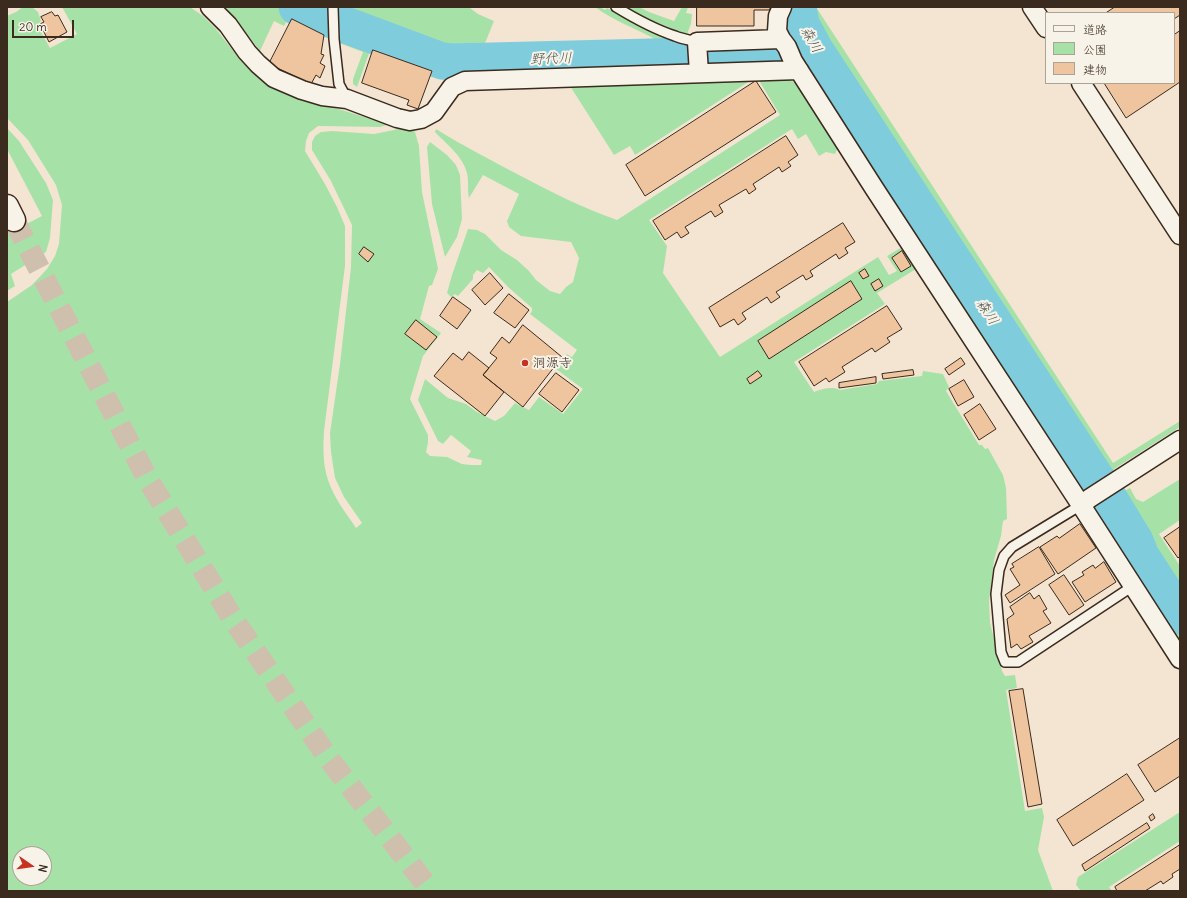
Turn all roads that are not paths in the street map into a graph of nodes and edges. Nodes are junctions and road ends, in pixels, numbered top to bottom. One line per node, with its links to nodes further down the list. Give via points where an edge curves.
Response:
1 (210, 7): 10 (street, via 228,25 247,52 274,78 322,96)
2 (616, 7): 8 (lane, via 652,27 675,36)
3 (782, 7): 7 (street, via 778,16 777,31)
4 (1032, 7): 6 (street)
5 (333, 11): 10 (lane, via 339,84)
6 (1045, 26)
7 (790, 54): 8 (street); 8 (street); 13 (street, via 874,188)
8 (698, 57): 10 (street, via 465,81 452,87 434,112 410,121)
9 (1083, 84): 11 (street)
10 (347, 99)
11 (1180, 235)
12 (1180, 440): 13 (street)
13 (1086, 502): 14 (street); 14 (lane, via 1012,547 1004,556 999,570 996,594 1001,652 1005,662 1018,662)
14 (1133, 586): 15 (street)
15 (1180, 659)

